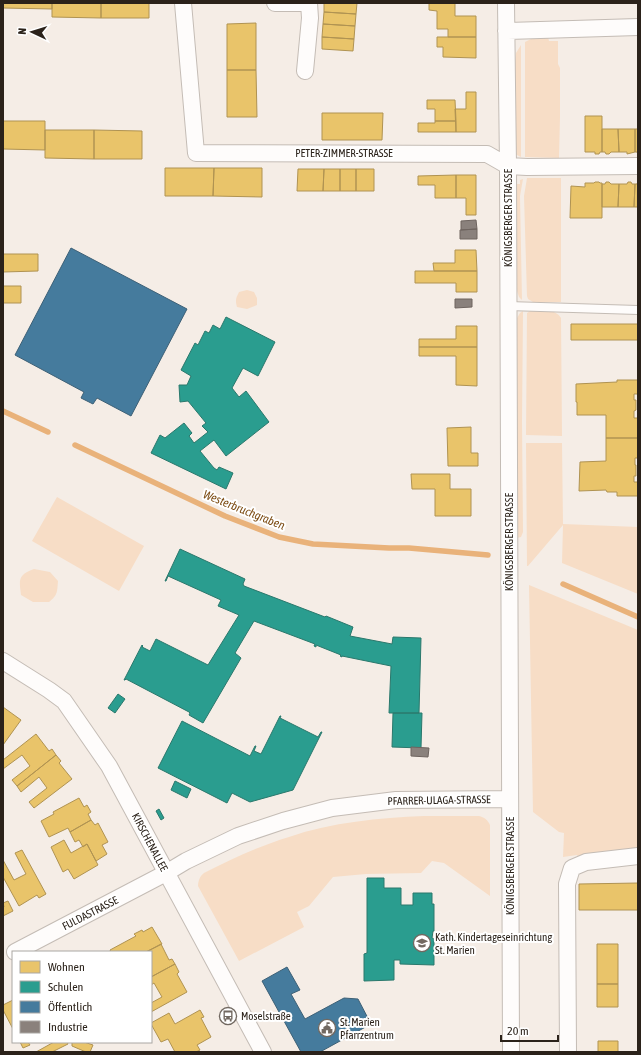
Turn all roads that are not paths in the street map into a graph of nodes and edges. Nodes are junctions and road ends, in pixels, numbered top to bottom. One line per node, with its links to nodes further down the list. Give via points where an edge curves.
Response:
1 (183, 3): 8 (street, PETER-ZIMMER-STRASSE, via 196,153 487,154)
2 (275, 3): 3 (street)
3 (309, 3): 7 (street)
4 (506, 3): 6 (street, KÖNIGSBERGER STRASSE)
5 (638, 26): 6 (street)
6 (506, 31): 8 (street, KÖNIGSBERGER STRASSE)
7 (305, 71)
8 (508, 166): 9 (street, PETER-ZIMMER-STRASSE); 10 (street, KÖNIGSBERGER STRASSE)
9 (638, 166)
10 (508, 306): 11 (lane); 13 (street, KÖNIGSBERGER STRASSE)
11 (638, 310)
12 (3, 661): 15 (street, KIRSCHENALLEE, via 64,701 109,766)
13 (509, 799): 15 (street, PFARRER-ULAGA-STRASSE, via 396,800 332,808 238,836); 20 (street, KÖNIGSBERGER STRASSE)
14 (638, 856): 21 (street, via 586,862 572,868 567,884)
15 (166, 873): 16 (street, FULDASTRASSE); 19 (street, KIRSCHENALLEE)
16 (16, 951)
17 (12, 953): 18 (street, FULDASTRASSE)
18 (3, 958)
19 (263, 1052)
20 (511, 1052)
21 (568, 1052)

